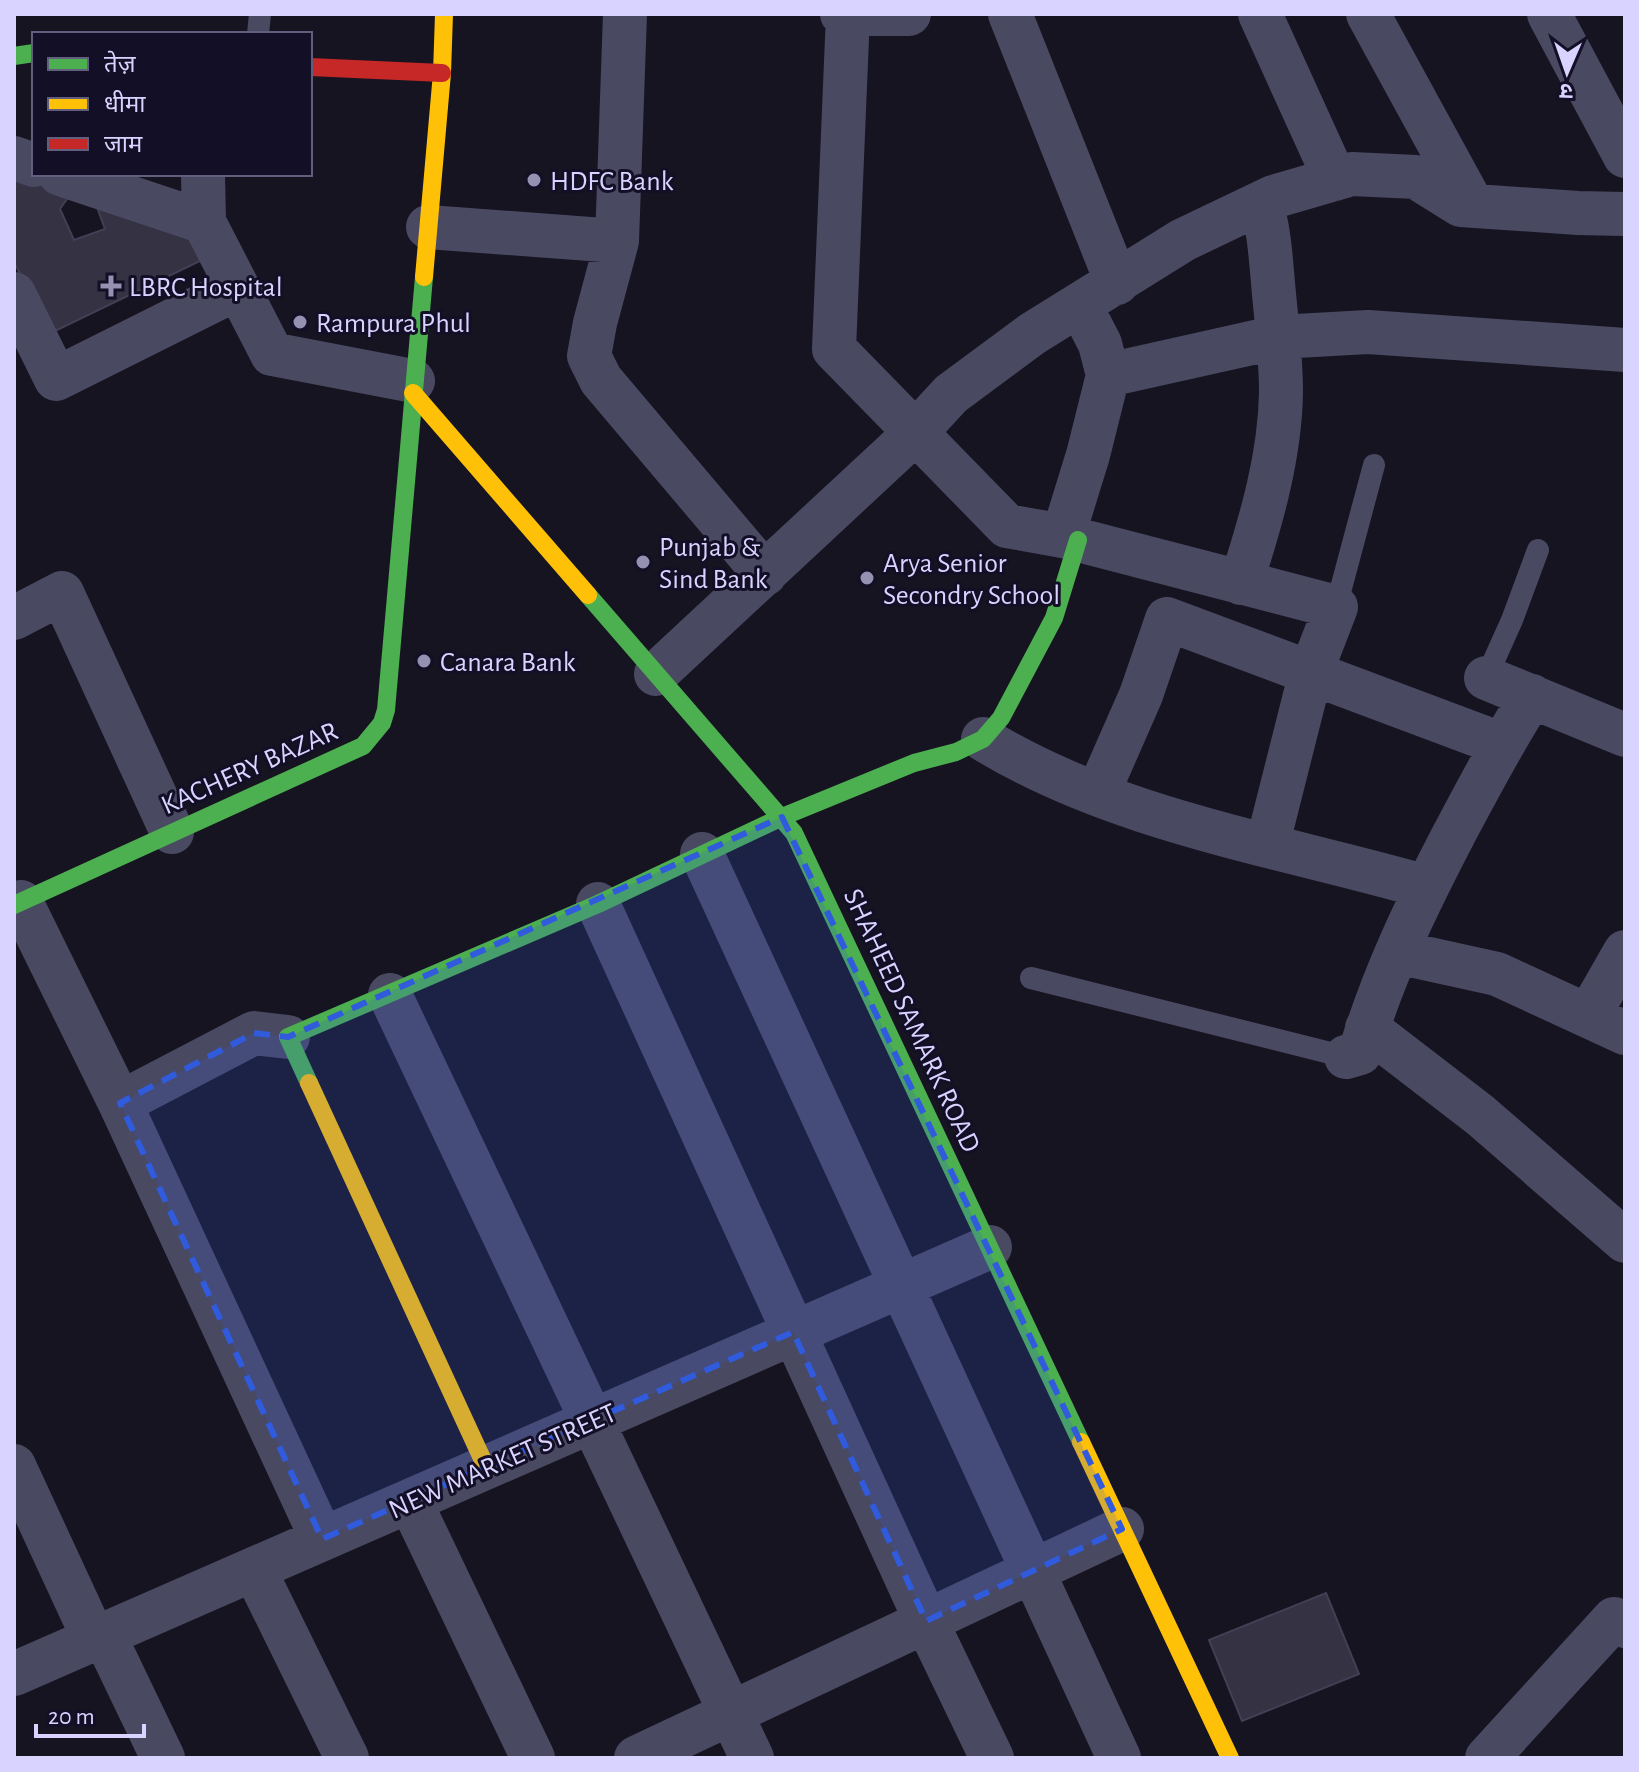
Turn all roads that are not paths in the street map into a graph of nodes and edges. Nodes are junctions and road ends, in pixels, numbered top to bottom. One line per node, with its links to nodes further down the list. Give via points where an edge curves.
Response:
1 (444, 14): 11 (street, KACHERY BAZAR)
2 (625, 14): 21 (street)
3 (842, 14): 4 (street)
4 (848, 14): 5 (street); 30 (street, via 834,349)
5 (909, 14)
6 (1010, 14): 22 (street)
7 (1260, 14): 15 (street)
8 (1368, 14): 17 (street)
9 (1549, 14): 12 (street)
10 (312, 67): 11 (street)
11 (442, 73): 20 (street, KACHERY BAZAR)
12 (1625, 156)
13 (66, 176): 19 (street)
14 (203, 176): 19 (street)
15 (1335, 179): 16 (street); 17 (street, via 1352,174 1416,177 1461,205)
16 (1261, 203): 22 (street, via 1183,240); 26 (street)
17 (1473, 206): 18 (street)
18 (1625, 214)
19 (204, 222): 23 (street)
20 (428, 227): 21 (street); 29 (street, KACHERY BAZAR)
21 (617, 241): 34 (street, via 589,356 601,380)
22 (1117, 283): 25 (street)
23 (238, 288): 24 (street, via 56,379); 29 (street, via 272,354)
24 (14, 294)
25 (1080, 305): 28 (street, via 1100,344); 30 (street, via 951,394)
26 (1278, 337): 27 (street, via 1368,332); 28 (street); 35 (street, via 1277,444)
27 (1625, 350)
28 (1108, 375): 32 (street)
29 (413, 393): 39 (street, SHAHEED SAMARK ROAD); 47 (street, KACHERY BAZAR, via 382,723 363,746)
30 (914, 434): 32 (street, via 1007,526); 34 (street)
31 (1374, 465): 36 (lane)
32 (1070, 538): 35 (street); 43 (street, via 1054,618 1001,718)
33 (1538, 550): 40 (lane)
34 (765, 574): 39 (street)
35 (1241, 583): 36 (street)
36 (1336, 607): 38 (street)
37 (14, 618): 47 (street, via 62,593)
38 (1311, 672): 44 (street); 45 (street, via 1167,619); 48 (street)
39 (656, 674): 46 (street, SHAHEED SAMARK ROAD)
40 (1486, 678): 41 (street)
41 (1532, 696): 42 (street); 44 (street)
42 (1625, 735)
43 (983, 739): 45 (street, via 1023,763); 46 (street)
44 (1501, 744): 50 (street)
45 (1098, 793): 48 (street)
46 (782, 817): 49 (street); 62 (street, SHAHEED SAMARK ROAD)
47 (172, 832): 51 (street, KACHERY BAZAR)
48 (1267, 846): 50 (street)
49 (702, 854): 52 (street); 63 (street)
50 (1426, 887): 53 (street)
51 (17, 903): 60 (street)
52 (598, 904): 56 (street); 64 (street)
53 (1397, 952): 57 (street, via 1497,974); 59 (street)
54 (1625, 952): 57 (street)
55 (1031, 978): 59 (lane)
56 (390, 995): 58 (street); 65 (street)
57 (1607, 1024)
58 (288, 1037): 60 (street, via 254,1033); 67 (street)
59 (1356, 1043): 61 (street, via 1480,1115)
60 (120, 1103): 70 (street)
61 (1625, 1241)
62 (990, 1247): 63 (street, NEW MARKET STREET); 69 (street, SHAHEED SAMARK ROAD)
63 (902, 1285): 64 (street, NEW MARKET STREET); 72 (street)
64 (793, 1332): 65 (street, NEW MARKET STREET); 73 (street)
65 (593, 1421): 67 (street, NEW MARKET STREET); 77 (street)
66 (14, 1466): 75 (street)
67 (486, 1467): 68 (street, NEW MARKET STREET)
68 (410, 1501): 70 (street, NEW MARKET STREET); 80 (street)
69 (1122, 1529): 72 (street); 85 (street, SHAHEED SAMARK ROAD)
70 (322, 1539): 71 (street, NEW MARKET STREET)
71 (254, 1569): 75 (street, NEW MARKET STREET); 79 (street)
72 (1032, 1572): 73 (street); 84 (street)
73 (926, 1621): 77 (street); 83 (street)
74 (1625, 1626): 86 (street, via 1614,1619)
75 (99, 1637): 76 (street, NEW MARKET STREET); 78 (street)
76 (14, 1674)
77 (732, 1713): 81 (street); 82 (street)
78 (163, 1758)
79 (347, 1758)
80 (533, 1758)
81 (636, 1758)
82 (752, 1758)
83 (992, 1758)
84 (1119, 1758)
85 (1230, 1758)
86 (1487, 1758)

